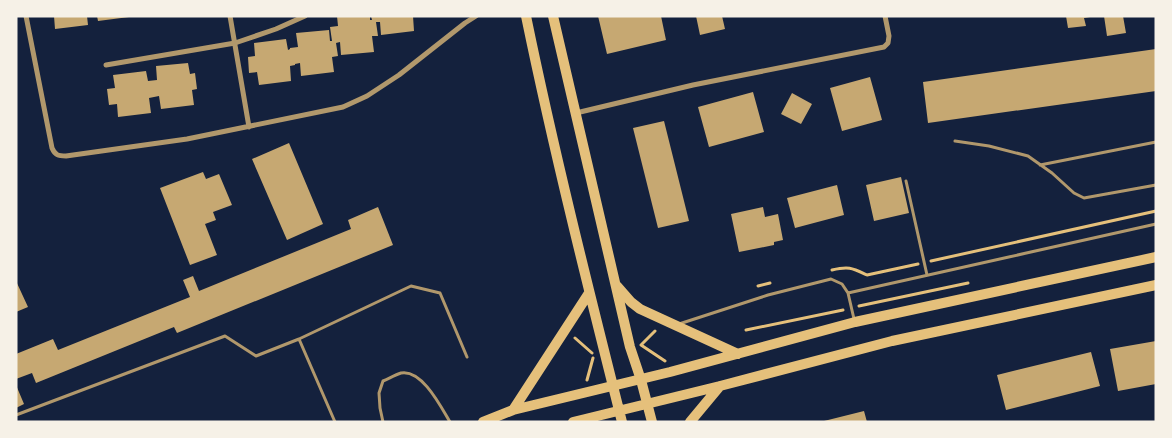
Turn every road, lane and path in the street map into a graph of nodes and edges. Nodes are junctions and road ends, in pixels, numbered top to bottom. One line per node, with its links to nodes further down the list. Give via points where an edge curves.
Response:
1 (26, 16): 11 (street, via 52,148 58,156 187,139)
2 (230, 16): 8 (street)
3 (305, 16): 8 (street)
4 (476, 16): 11 (street, via 367,96 343,106)
5 (526, 16): 28 (main road)
6 (553, 16): 10 (main road)
7 (885, 16): 10 (street, via 889,36 884,47)
8 (235, 43): 9 (street); 11 (street)
9 (106, 65)
10 (576, 112): 25 (main road)
11 (249, 127)
12 (955, 141): 14 (lane, via 1028,156)
13 (1156, 142): 14 (lane)
14 (1040, 164): 16 (lane, via 1084,198)
15 (906, 181): 20 (lane)
16 (1156, 184)
17 (1156, 211): 20 (path)
18 (1156, 224): 22 (lane)
19 (1156, 257): 31 (main road)
20 (925, 262): 21 (path, via 867,275 845,267); 22 (lane)
21 (827, 271)
22 (927, 275): 29 (lane)
23 (975, 281): 30 (path)
24 (775, 282): 27 (path)
25 (616, 285): 32 (main road, via 640,309); 41 (main road)
26 (1156, 285): 43 (main road, via 892,341)
27 (758, 286)
28 (590, 293): 42 (main road); 45 (main road)
29 (848, 293): 30 (lane); 32 (lane, via 842,284 830,279)
30 (852, 308): 31 (lane); 33 (path)
31 (854, 322): 37 (main road)
32 (676, 325): 37 (main road)
33 (746, 330)
34 (655, 331): 39 (path, via 642,345)
35 (576, 338): 40 (path, via 594,355)
36 (299, 339): 38 (lane, via 410,286 440,293); 47 (lane, via 256,356 224,336); 48 (lane)
37 (738, 354): 41 (main road)
38 (467, 356)
39 (668, 363)
40 (587, 380)
41 (640, 380): 42 (main road); 44 (main road)
42 (612, 386): 45 (main road); 46 (main road)
43 (720, 386): 44 (main road); 55 (main road)
44 (647, 404): 46 (main road); 54 (main road)
45 (513, 410): 51 (main road)
46 (619, 411): 52 (main road); 53 (main road)
47 (16, 416)
48 (336, 422)
49 (383, 422): 50 (lane, via 379,394 382,381 402,373 412,374 425,384)
50 (450, 422)
51 (483, 422)
52 (573, 422)
53 (622, 422)
54 (652, 422)
55 (690, 422)

